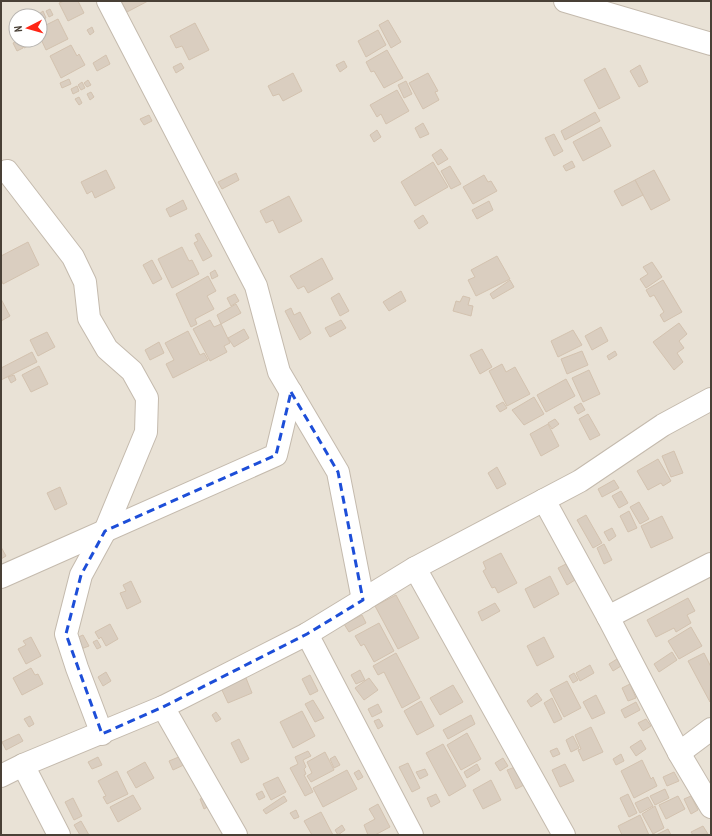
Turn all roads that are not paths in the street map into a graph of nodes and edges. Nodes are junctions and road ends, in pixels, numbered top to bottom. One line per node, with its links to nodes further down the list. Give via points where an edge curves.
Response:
1 (108, 1): 5 (street, via 256,286 279,372)
2 (565, 1): 3 (street)
3 (711, 44)
4 (3, 167): 8 (street, via 73,257 86,282 89,318 107,349 132,371 147,398 146,432)
5 (291, 392): 8 (street, via 276,455); 12 (street, via 338,472)
6 (711, 399): 7 (street, via 663,425 580,481)
7 (544, 500): 10 (street); 13 (street)
8 (105, 531): 11 (street); 17 (street, via 81,575 66,634)
9 (711, 564): 13 (street)
10 (415, 568): 12 (street); 25 (street)
11 (1, 577)
12 (363, 600): 14 (street)
13 (608, 617): 18 (street)
14 (307, 634): 15 (street); 24 (street)
15 (163, 707): 17 (street); 23 (street)
16 (711, 730): 18 (street)
17 (102, 734): 19 (street)
18 (679, 753): 21 (street)
19 (23, 765): 20 (street); 22 (street)
20 (1, 776)
21 (711, 807)
22 (59, 835)
23 (236, 835)
24 (412, 835)
25 (564, 835)

